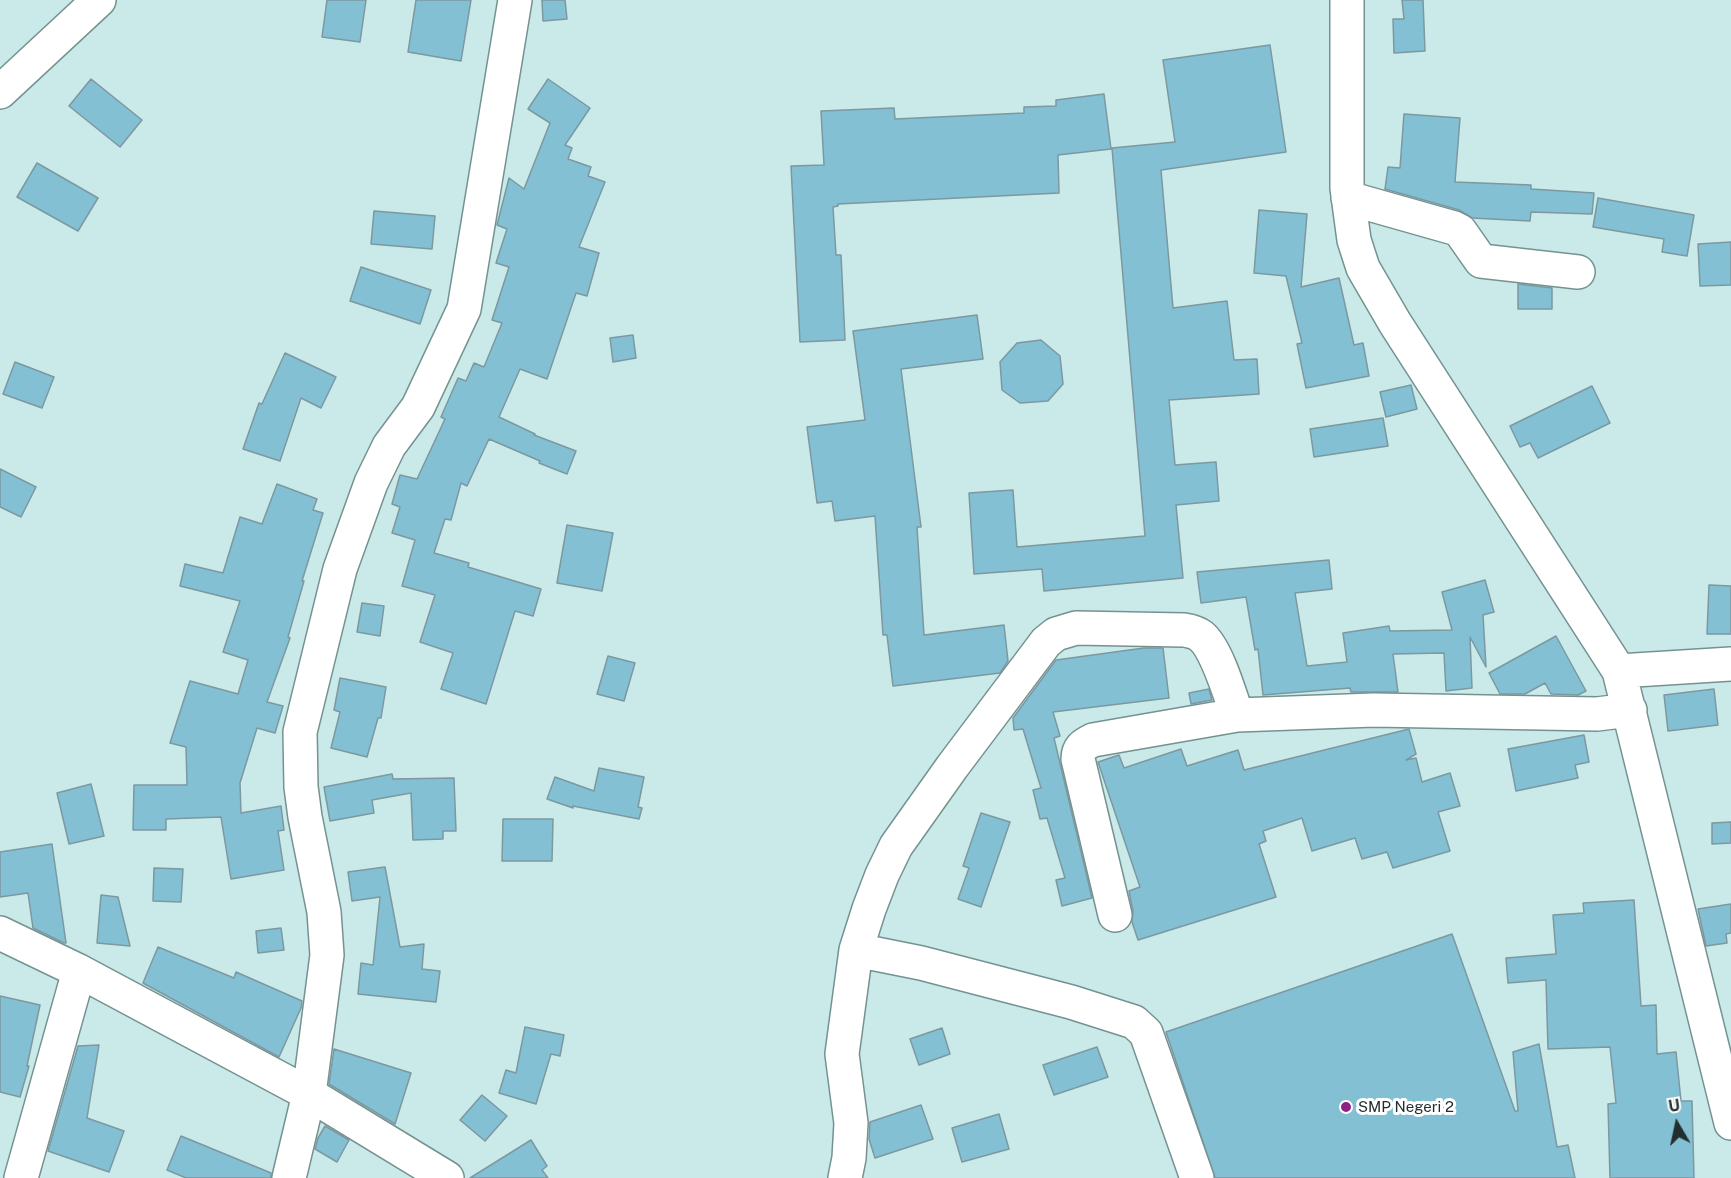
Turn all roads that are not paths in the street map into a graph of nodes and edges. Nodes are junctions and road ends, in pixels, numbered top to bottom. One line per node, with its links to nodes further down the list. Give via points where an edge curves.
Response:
1 (99, 0): 4 (street)
2 (515, 0): 15 (street, via 464,309 418,407 389,446 371,483 340,569 300,732 301,787 324,912 327,956)
3 (1347, 0): 5 (street)
4 (0, 92)
5 (1348, 198): 6 (street, via 1454,228 1481,261); 8 (street, via 1363,268)
6 (1578, 272)
7 (1731, 663): 8 (street)
8 (1619, 671): 9 (street)
9 (1630, 710): 10 (street, via 1576,715 1374,710); 16 (street)
10 (1238, 715): 11 (street, via 1093,740 1078,752); 13 (street, via 1211,647 1195,633 1076,628 1056,634 1046,642 896,846)
11 (1115, 915)
12 (0, 933): 14 (street)
13 (856, 950): 20 (street, via 842,1054 850,1122); 21 (street, via 921,963 1134,1022 1146,1034)
14 (79, 971): 15 (street); 17 (street)
15 (309, 1095): 18 (street); 19 (street)
16 (1731, 1123)
17 (21, 1178)
18 (289, 1178)
19 (447, 1178)
20 (845, 1178)
21 (1197, 1178)

